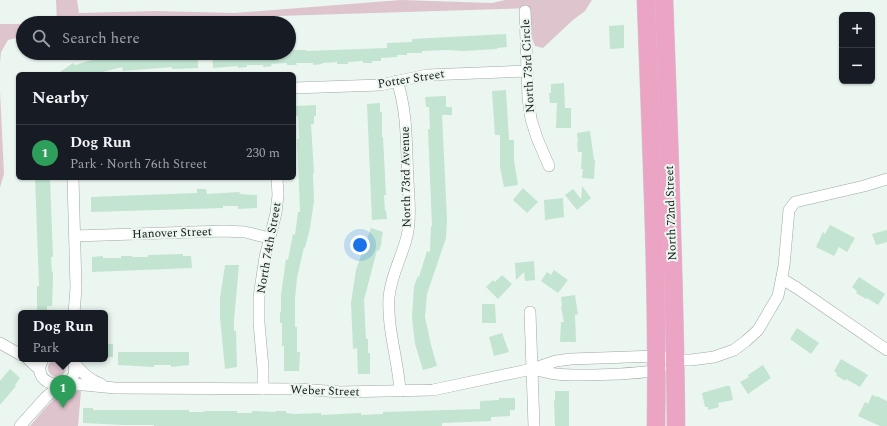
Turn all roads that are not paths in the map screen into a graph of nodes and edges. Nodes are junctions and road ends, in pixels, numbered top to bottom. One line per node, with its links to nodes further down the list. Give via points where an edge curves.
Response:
1 (646, 0): 24 (main road, North 72nd Street)
2 (664, 0): 20 (main road, North 72nd Street)
3 (525, 11): 4 (street, North 73rd Circle)
4 (528, 71): 5 (street, Potter Street, via 427,74); 7 (street, North 73rd Circle, via 532,127)
5 (397, 81): 6 (street, Potter Street, via 380,85); 30 (street, North 73rd Avenue, via 405,113 409,214 408,235 394,275 389,306)
6 (296, 88)
7 (549, 166)
8 (887, 179): 13 (street, Weber Street, via 795,202 789,210)
9 (73, 180): 11 (street)
10 (277, 180): 12 (street, North 74th Street, via 278,204)
11 (75, 236): 12 (street, Hanover Street, via 224,231 245,232); 14 (street)
12 (269, 238): 29 (street, North 74th Street, via 261,277 259,304)
13 (782, 279): 18 (street); 20 (street, Weber Street, via 778,296 766,318 746,341 734,350 714,357)
14 (74, 310)
15 (530, 312): 26 (street)
16 (0, 343): 17 (street); 19 (street)
17 (18, 349)
18 (887, 350)
19 (18, 353)
20 (676, 360): 24 (street, Weber Street); 35 (main road, North 72nd Street)
21 (33, 362): 25 (street)
22 (73, 362): 27 (street, via 74,374)
23 (74, 362): 28 (street, Weber Street, via 93,381)
24 (657, 363): 26 (street, Weber Street, via 573,375); 26 (street, Weber Street, via 572,359); 34 (main road, North 72nd Street)
25 (42, 368): 27 (street, Weber Street, via 48,382); 31 (street, via 40,393)
26 (532, 369): 30 (street, Weber Street, via 444,388); 33 (street)
27 (63, 384): 28 (street, Weber Street); 31 (street)
28 (115, 388): 29 (street, Weber Street)
29 (263, 389): 30 (street, Weber Street)
30 (400, 391)
31 (32, 412): 32 (street)
32 (20, 426)
33 (534, 426)
34 (656, 426)
35 (676, 426)

